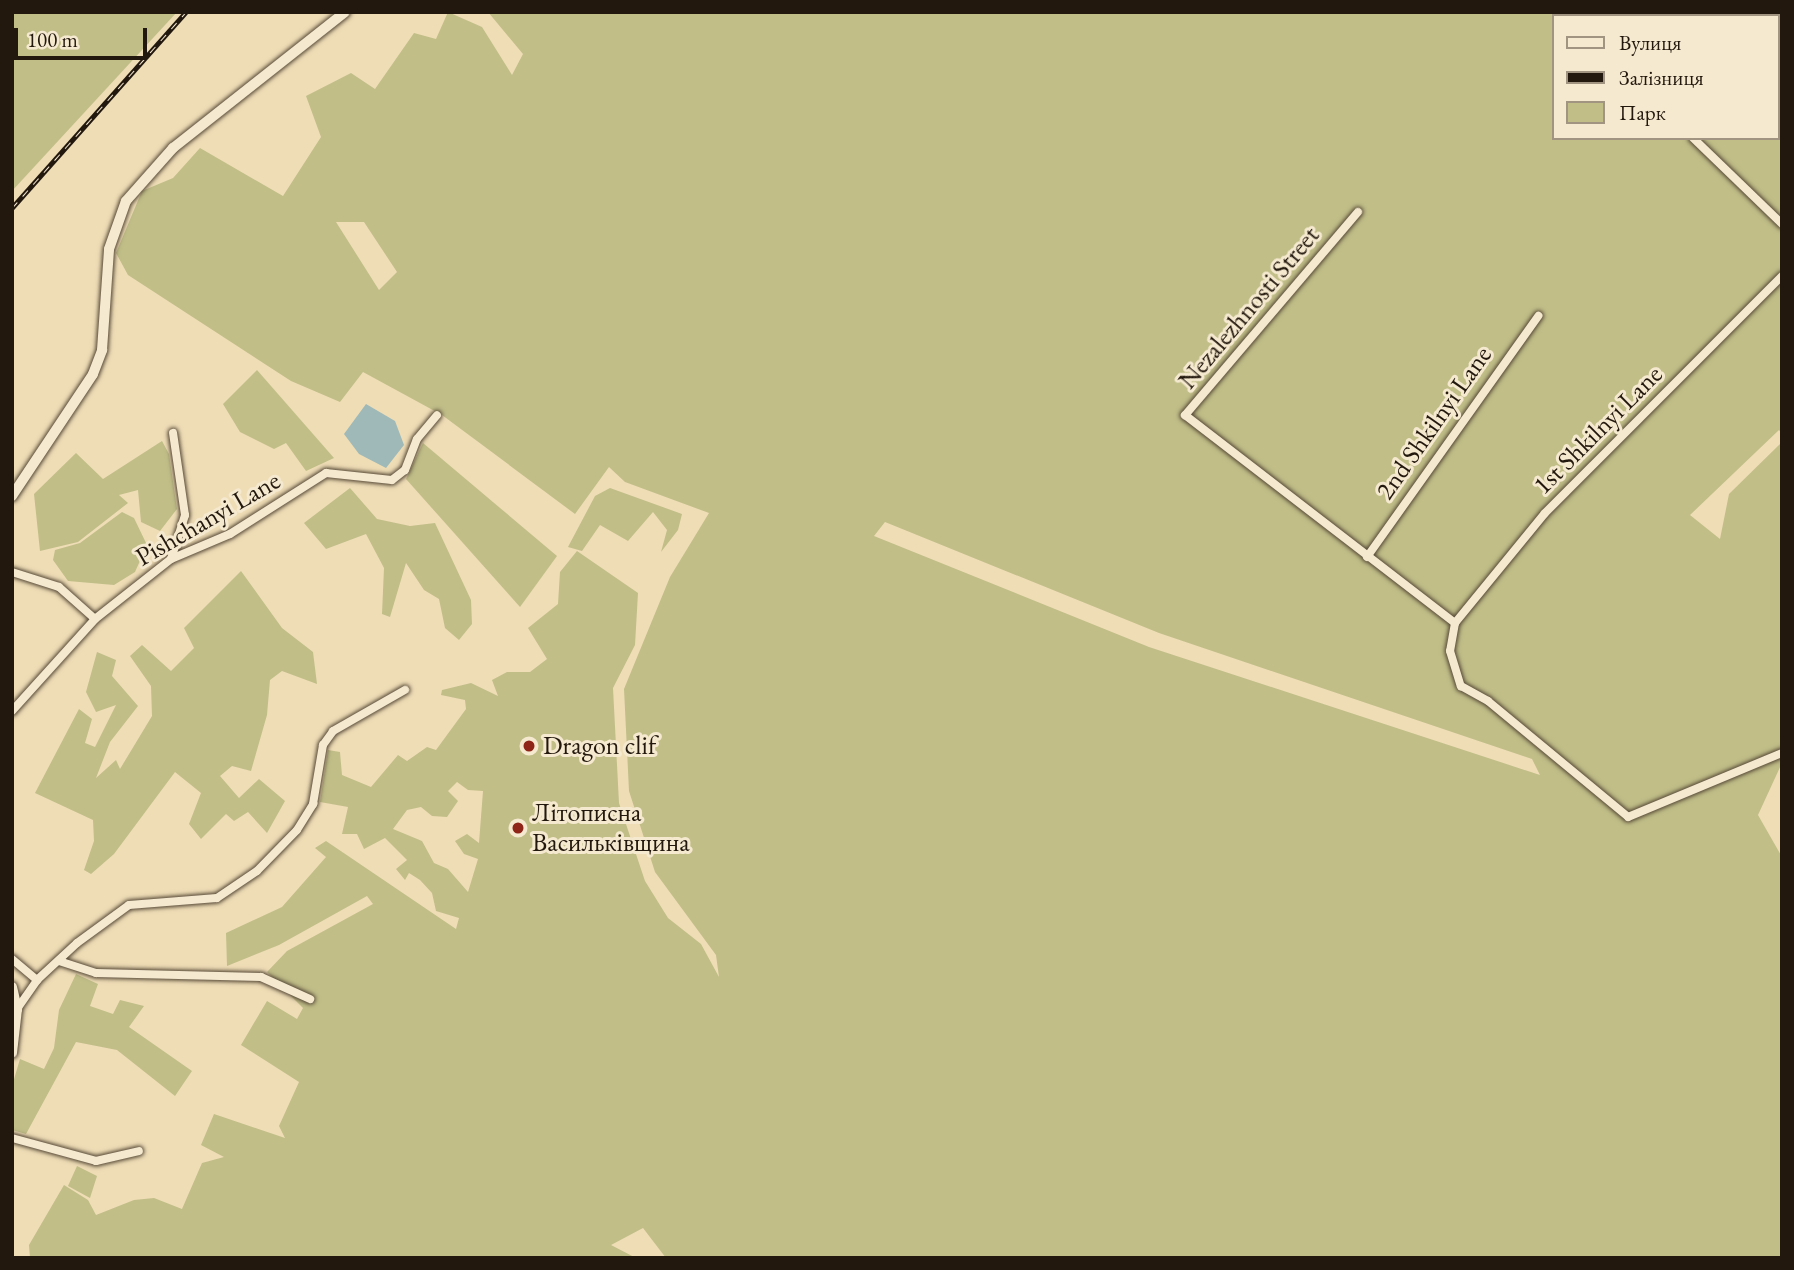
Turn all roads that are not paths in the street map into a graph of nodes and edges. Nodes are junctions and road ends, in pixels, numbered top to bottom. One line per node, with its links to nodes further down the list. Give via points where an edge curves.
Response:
1 (345, 12): 9 (street, via 173,148 126,201 109,249 102,350 93,374)
2 (1695, 140): 4 (street)
3 (1358, 212): 10 (street, Nezalezhnosti Street, via 1185,415)
4 (1782, 223)
5 (1782, 276): 14 (street, 1st Shkilnyi Lane, via 1545,513)
6 (1538, 316): 10 (street, 2nd Shkilnyi Lane)
7 (437, 415): 11 (street, Pishchanyi Lane, via 417,439 405,470 392,480 326,473 230,534)
8 (173, 433): 11 (street, via 185,514)
9 (12, 496)
10 (1367, 557): 14 (street)
11 (170, 559): 13 (street, Pishchanyi Lane)
12 (12, 572): 13 (street, via 59,587)
13 (95, 619): 16 (street, Pishchanyi Lane)
14 (1455, 623): 17 (street, via 1450,651 1461,686 1488,701 1628,817)
15 (405, 690): 19 (street, via 333,731 323,745 313,804 298,830 257,871 217,898 129,905)
16 (12, 711)
17 (1782, 753)
18 (12, 959): 20 (street)
19 (59, 961): 20 (street); 22 (street, via 96,973 261,977)
20 (37, 980): 23 (street)
21 (12, 987): 23 (street)
22 (310, 999)
23 (17, 1009): 24 (street)
24 (12, 1053)
25 (12, 1138): 26 (street, via 96,1161)
26 (139, 1152)

